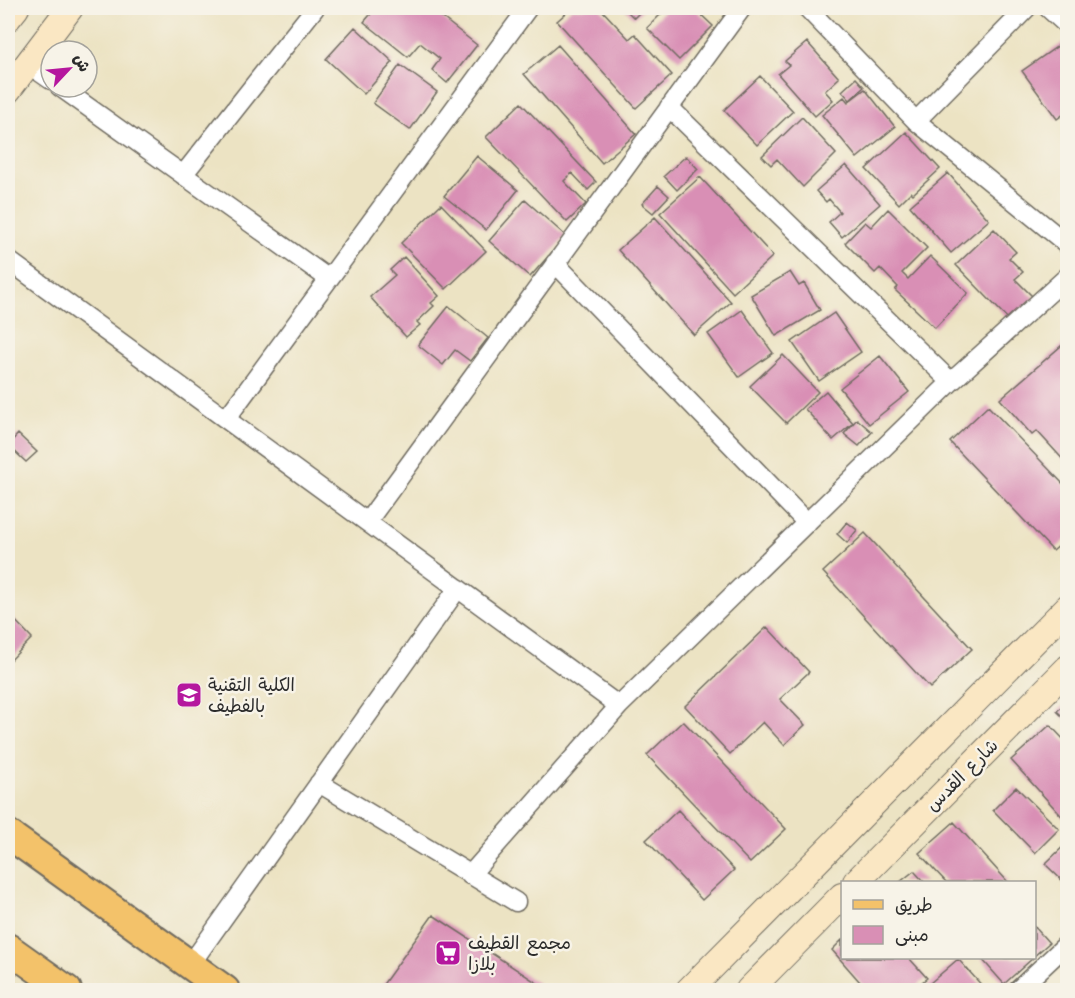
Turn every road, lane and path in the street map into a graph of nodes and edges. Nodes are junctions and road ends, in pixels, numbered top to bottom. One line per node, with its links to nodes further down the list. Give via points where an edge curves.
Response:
1 (16, 8): 9 (main road)
2 (70, 8): 11 (main road)
3 (315, 8): 17 (street)
4 (528, 8): 22 (street)
5 (742, 8): 15 (street)
6 (807, 8): 16 (street)
7 (1027, 8): 16 (street)
8 (1048, 8): 10 (street)
9 (8, 18)
10 (1068, 26)
11 (28, 64): 12 (street); 13 (main road)
12 (39, 72)
13 (8, 90)
14 (77, 99): 17 (street)
15 (669, 107): 20 (street); 23 (street)
16 (916, 122): 18 (street)
17 (183, 175): 22 (street)
18 (1068, 244)
19 (8, 260): 24 (street)
20 (555, 263): 25 (street); 26 (street)
21 (1068, 276): 23 (street)
22 (329, 279): 24 (street)
23 (951, 382): 26 (street)
24 (226, 419): 25 (street)
25 (367, 522): 27 (street)
26 (807, 523): 30 (street)
27 (458, 588): 30 (street); 31 (street)
28 (1068, 607): 42 (main road)
29 (1068, 668): 34 (main road, شارع القدس)
30 (619, 706): 33 (street)
31 (320, 783): 33 (street); 39 (street)
32 (8, 834): 39 (main road)
33 (470, 875): 36 (street)
34 (856, 881)
35 (841, 898): 43 (main road)
36 (516, 902)
37 (1068, 943): 44 (street)
38 (8, 948): 40 (main road)
39 (190, 965): 41 (main road)
40 (49, 985)
41 (225, 990)
42 (689, 990)
43 (749, 990)
44 (1018, 990)

